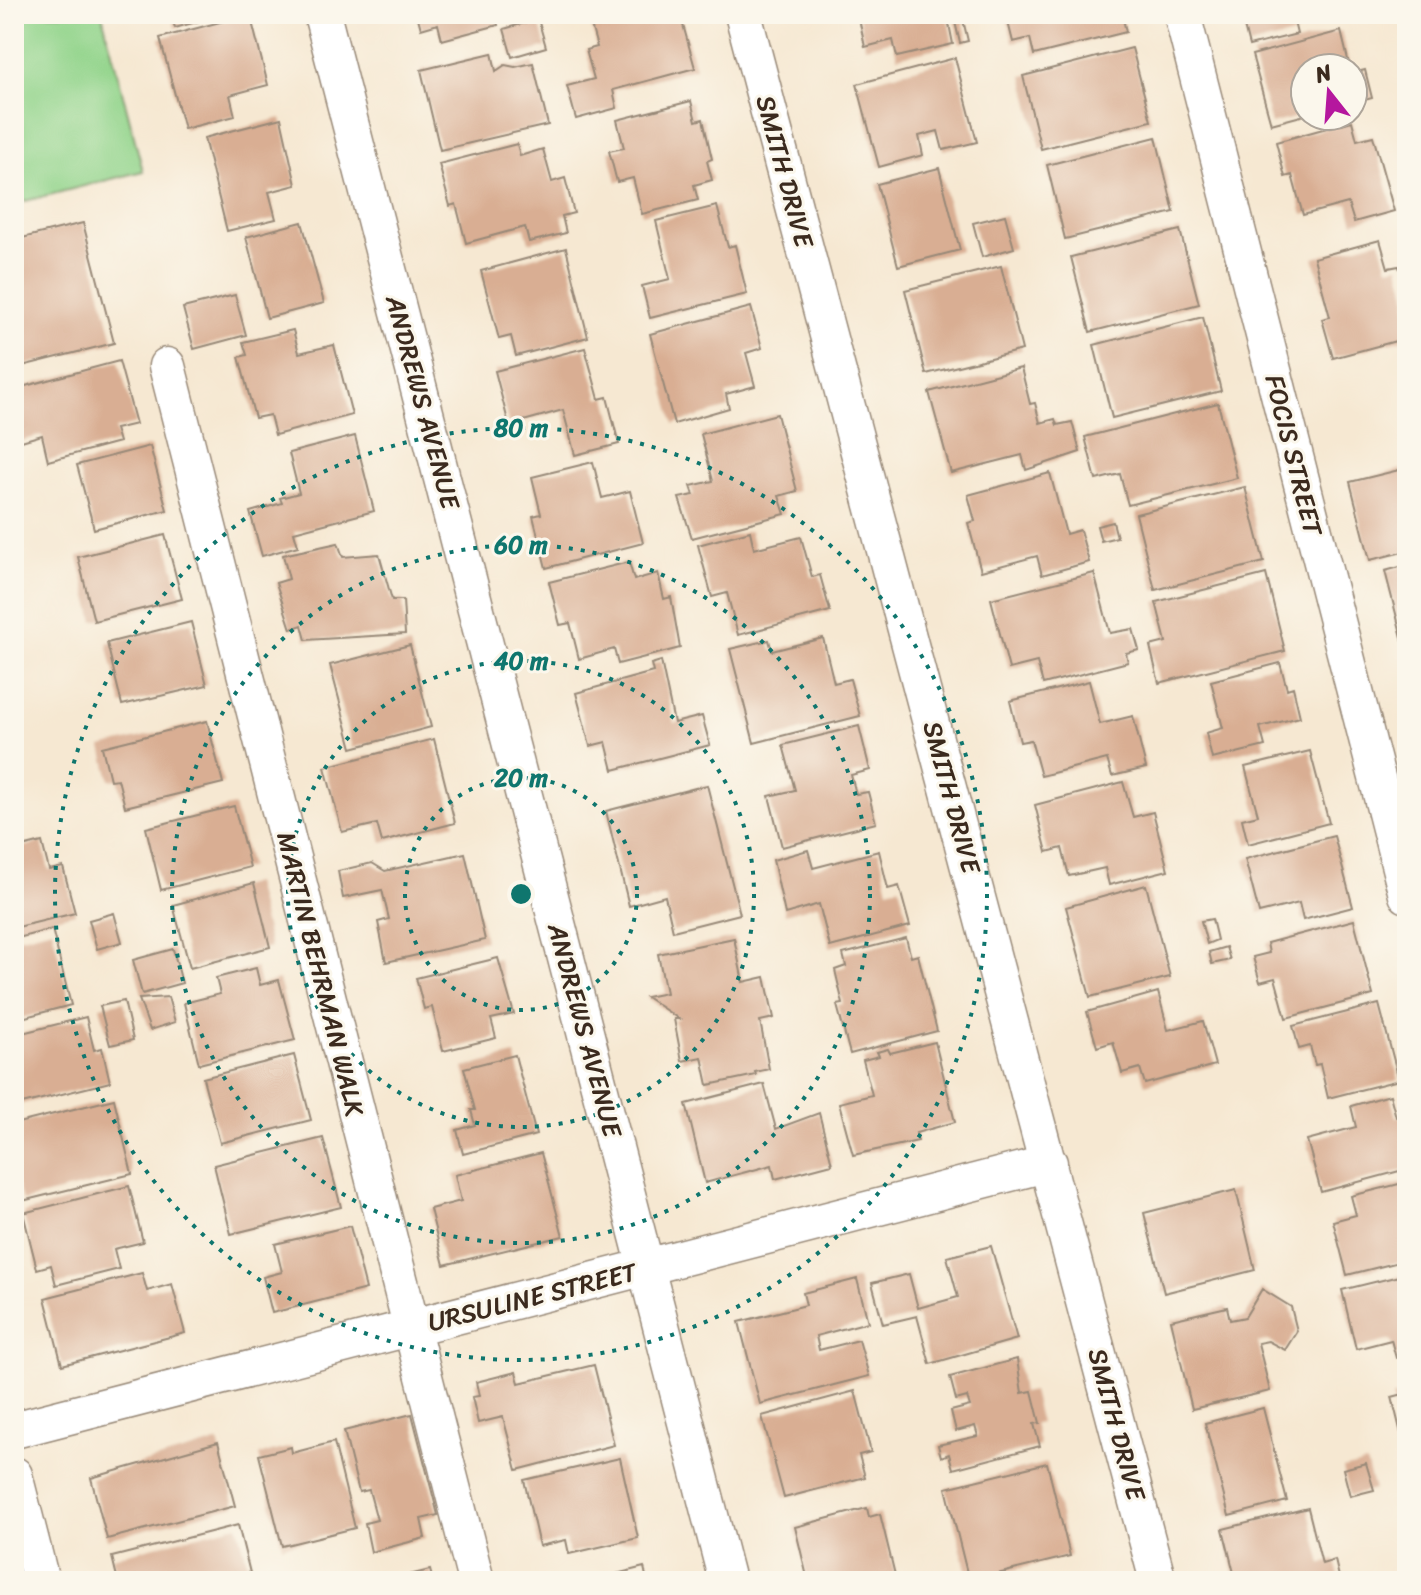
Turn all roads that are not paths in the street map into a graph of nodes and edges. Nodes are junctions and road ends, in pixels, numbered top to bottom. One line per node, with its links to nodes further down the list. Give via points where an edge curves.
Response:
1 (322, 14): 7 (street, ANDREWS AVENUE)
2 (743, 14): 6 (street, SMITH DRIVE)
3 (1182, 14): 5 (street, FOCIS STREET)
4 (167, 366): 8 (street, MARTIN BEHRMAN WALK)
5 (1407, 895)
6 (1049, 1163): 7 (street, URSULINE STREET); 14 (street, SMITH DRIVE)
7 (647, 1267): 8 (street, URSULINE STREET); 13 (street, ANDREWS AVENUE)
8 (410, 1328): 9 (street, URSULINE STREET); 12 (street, MARTIN BEHRMAN WALK)
9 (14, 1430)
10 (14, 1475): 11 (street)
11 (41, 1581)
12 (476, 1581)
13 (727, 1581)
14 (1158, 1581)

